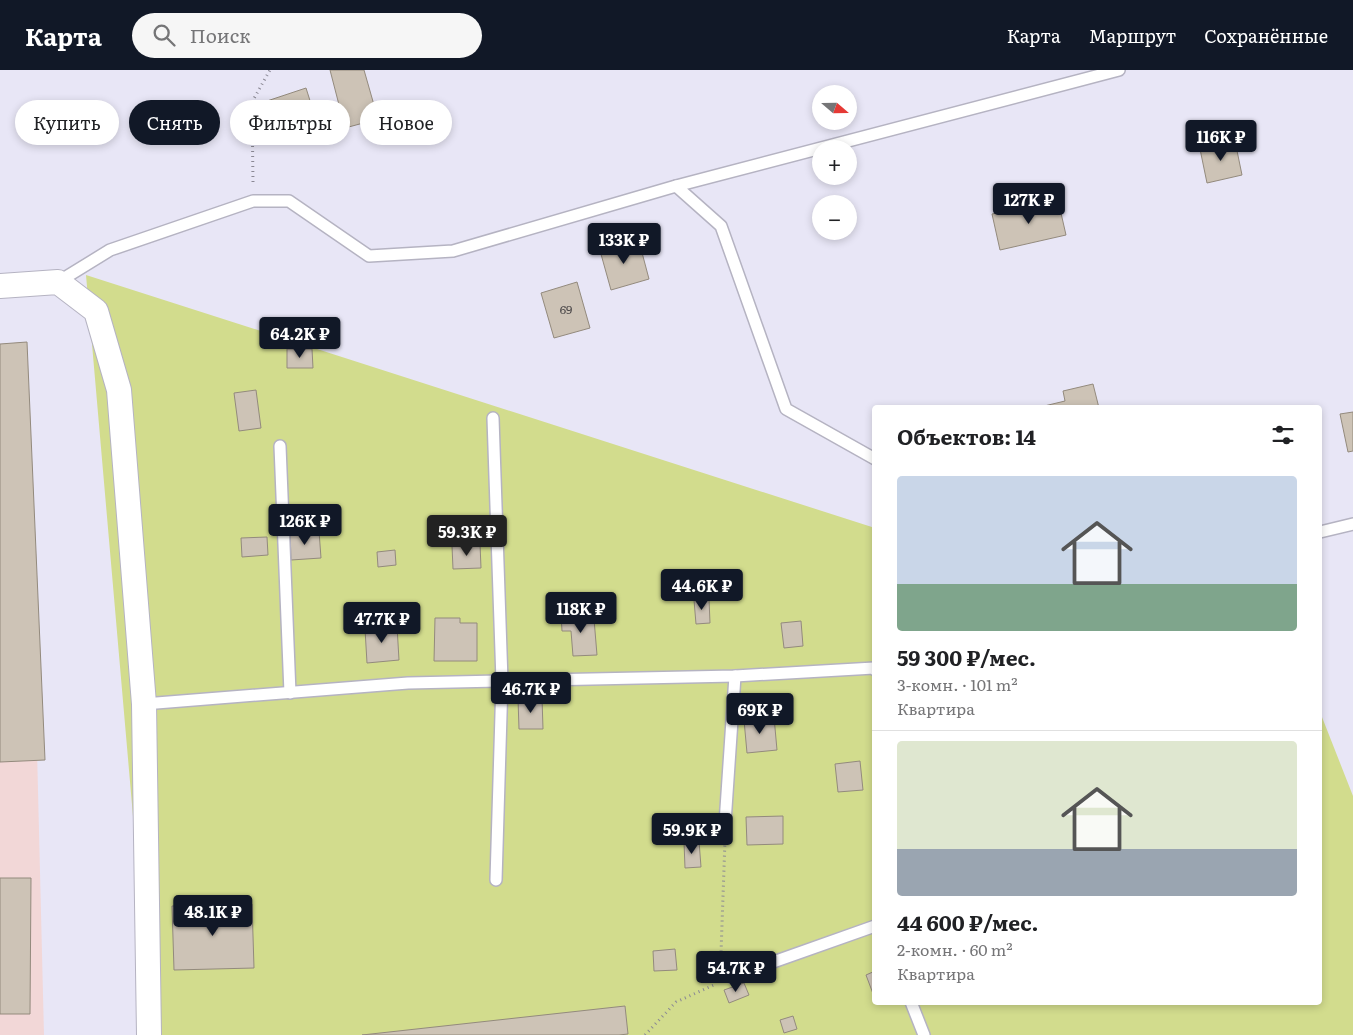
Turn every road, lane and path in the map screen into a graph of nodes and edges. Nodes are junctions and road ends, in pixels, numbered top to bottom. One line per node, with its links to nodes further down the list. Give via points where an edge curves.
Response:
1 (270, 70): 4 (path, via 252,102)
2 (1119, 70): 3 (lane)
3 (676, 186): 4 (lane, via 453,250 369,256 289,201); 9 (lane, via 720,226 786,409)
4 (254, 201): 5 (lane, via 110,250)
5 (58, 282): 6 (street); 16 (street, via 96,310 120,390)
6 (0, 286)
7 (493, 418): 14 (lane)
8 (280, 446): 15 (lane)
9 (872, 457)
10 (1353, 524): 11 (lane)
11 (1322, 532)
12 (872, 669): 13 (lane)
13 (735, 676): 14 (lane); 17 (lane)
14 (502, 681): 15 (lane, via 408,683); 18 (lane)
15 (290, 692): 16 (lane)
16 (144, 704): 22 (street)
17 (725, 823): 20 (path, via 721,953)
18 (496, 880)
19 (872, 927): 20 (lane)
20 (731, 977): 23 (path, via 676,1002)
21 (912, 1005): 24 (lane)
22 (149, 1035)
23 (645, 1035)
24 (924, 1035)

